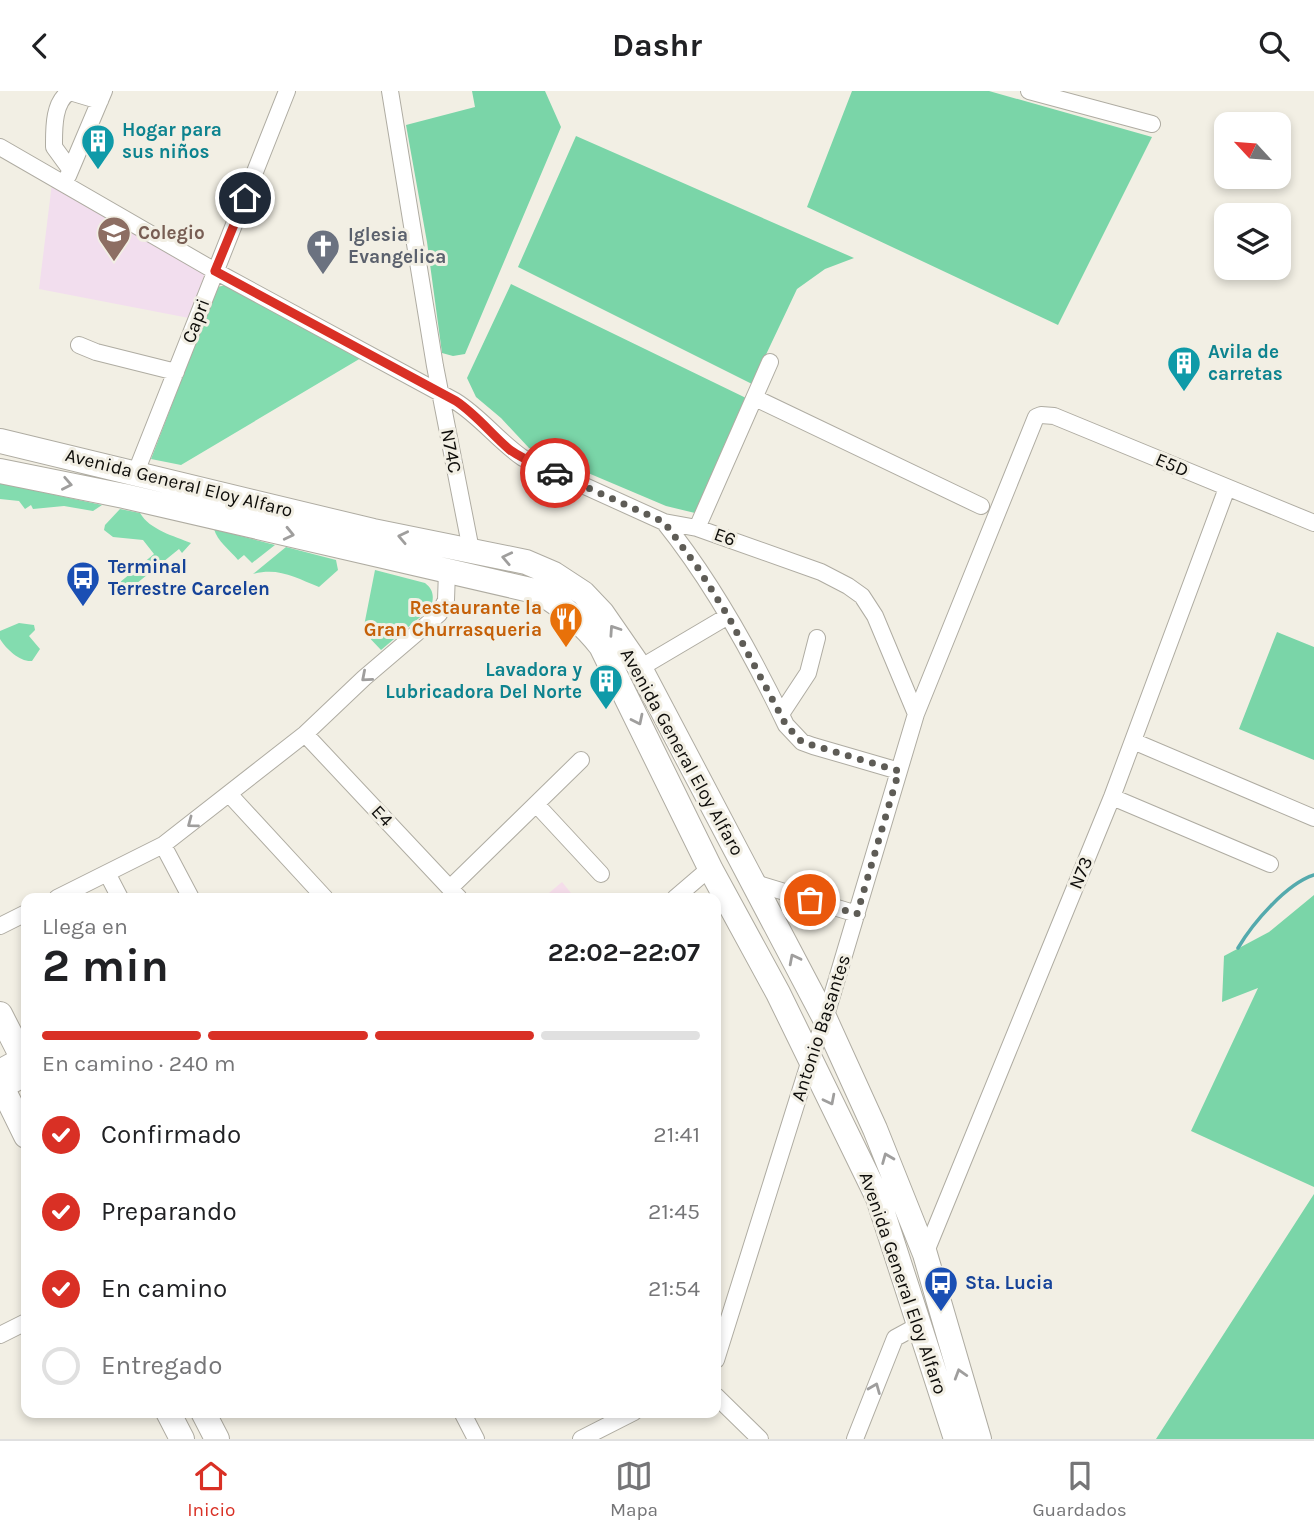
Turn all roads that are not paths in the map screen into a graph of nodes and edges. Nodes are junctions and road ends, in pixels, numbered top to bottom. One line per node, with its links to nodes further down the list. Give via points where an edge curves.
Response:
1 (287, 91): 8 (street, Capri)
2 (390, 91): 12 (street, N74C)
3 (1029, 91): 5 (street)
4 (102, 96): 7 (street); 7 (street, via 70,92 58,106 54,147)
5 (1152, 124)
6 (0, 147): 7 (street)
7 (67, 177): 8 (street)
8 (215, 271): 11 (street, Capri); 12 (street)
9 (79, 345): 11 (street)
10 (771, 362): 13 (street)
11 (176, 372): 17 (street, Capri)
12 (440, 395): 22 (street, E6, via 470,410 523,458); 25 (street, N74C)
13 (755, 398): 21 (street); 24 (street)
14 (1033, 422): 19 (street, E5D, via 1041,415 1054,416); 31 (street, Antonio Basantes)
15 (0, 441): 17 (main road, Avenida General Eloy Alfaro)
16 (0, 471): 26 (main road, Avenida General Eloy Alfaro, one-way to 26)
17 (136, 472): 25 (main road, Avenida General Eloy Alfaro, one-way to 17, via 373,531)
18 (1250, 479): 20 (street)
19 (1227, 488): 20 (street, E5D); 33 (street, N73)
20 (1242, 494): 23 (street, E5D)
21 (981, 506)
22 (664, 522): 24 (street, E6); 27 (street)
23 (1314, 523)
24 (697, 528): 31 (street, E6, via 821,572 862,596)
25 (471, 550): 29 (main road, Avenida General Eloy Alfaro, one-way to 25, via 602,613 575,587 526,562)
26 (447, 571): 32 (street, one-way to 32, via 446,600 439,614); 42 (main road, Avenida General Eloy Alfaro, one-way to 42, via 538,592 584,625 601,646)
27 (728, 616): 29 (street); 30 (street)
28 (817, 638): 30 (street, via 808,673)
29 (640, 668): 45 (main road, Avenida General Eloy Alfaro)
30 (780, 714): 35 (street, via 802,742)
31 (916, 714): 35 (street, Antonio Basantes)
32 (305, 734): 36 (street); 50 (street, E4)
33 (1133, 741): 37 (street, N73); 39 (street)
34 (581, 760): 38 (street)
35 (899, 771): 52 (street, Antonio Basantes)
36 (230, 795): 40 (street, one-way to 40); 49 (street)
37 (1112, 797): 41 (street); 62 (street, N73)
38 (536, 804): 44 (street); 50 (street)
39 (1314, 818)
40 (163, 845): 43 (street); 48 (street)
41 (1270, 864)
42 (710, 868): 51 (street); 58 (main road, Avenida General Eloy Alfaro)
43 (107, 873): 46 (street); 47 (street)
44 (601, 873)
45 (755, 883): 52 (street); 56 (main road, Avenida General Eloy Alfaro, one-way to 45)
46 (77, 893)
47 (117, 893)
48 (188, 893)
49 (320, 893)
50 (454, 893)
51 (681, 893)
52 (857, 914): 56 (street, Antonio Basantes)
53 (21, 916): 54 (street)
54 (0, 926)
55 (0, 1014): 57 (main road)
56 (825, 1020): 58 (street, Antonio Basantes); 62 (main road, Avenida General Eloy Alfaro, one-way to 56)
57 (21, 1058)
58 (810, 1060): 64 (main road, Avenida General Eloy Alfaro, one-way to 64, via 878,1198); 66 (street, Antonio Basantes)
59 (21, 1069): 60 (main road)
60 (0, 1082): 61 (main road)
61 (21, 1126)
62 (925, 1254): 79 (main road, Avenida General Eloy Alfaro, one-way to 62)
63 (21, 1324): 65 (street)
64 (919, 1325): 77 (street, one-way to 64, via 895,1338); 78 (main road, Avenida General Eloy Alfaro)
65 (0, 1335)
66 (721, 1344)
67 (721, 1401): 76 (street)
68 (171, 1418): 72 (main road)
69 (205, 1418): 73 (main road)
70 (465, 1418): 74 (street)
71 (622, 1418): 75 (street)
72 (182, 1439)
73 (217, 1439)
74 (476, 1439)
75 (581, 1439)
76 (761, 1439)
77 (855, 1439)
78 (956, 1439)
79 (979, 1439)

